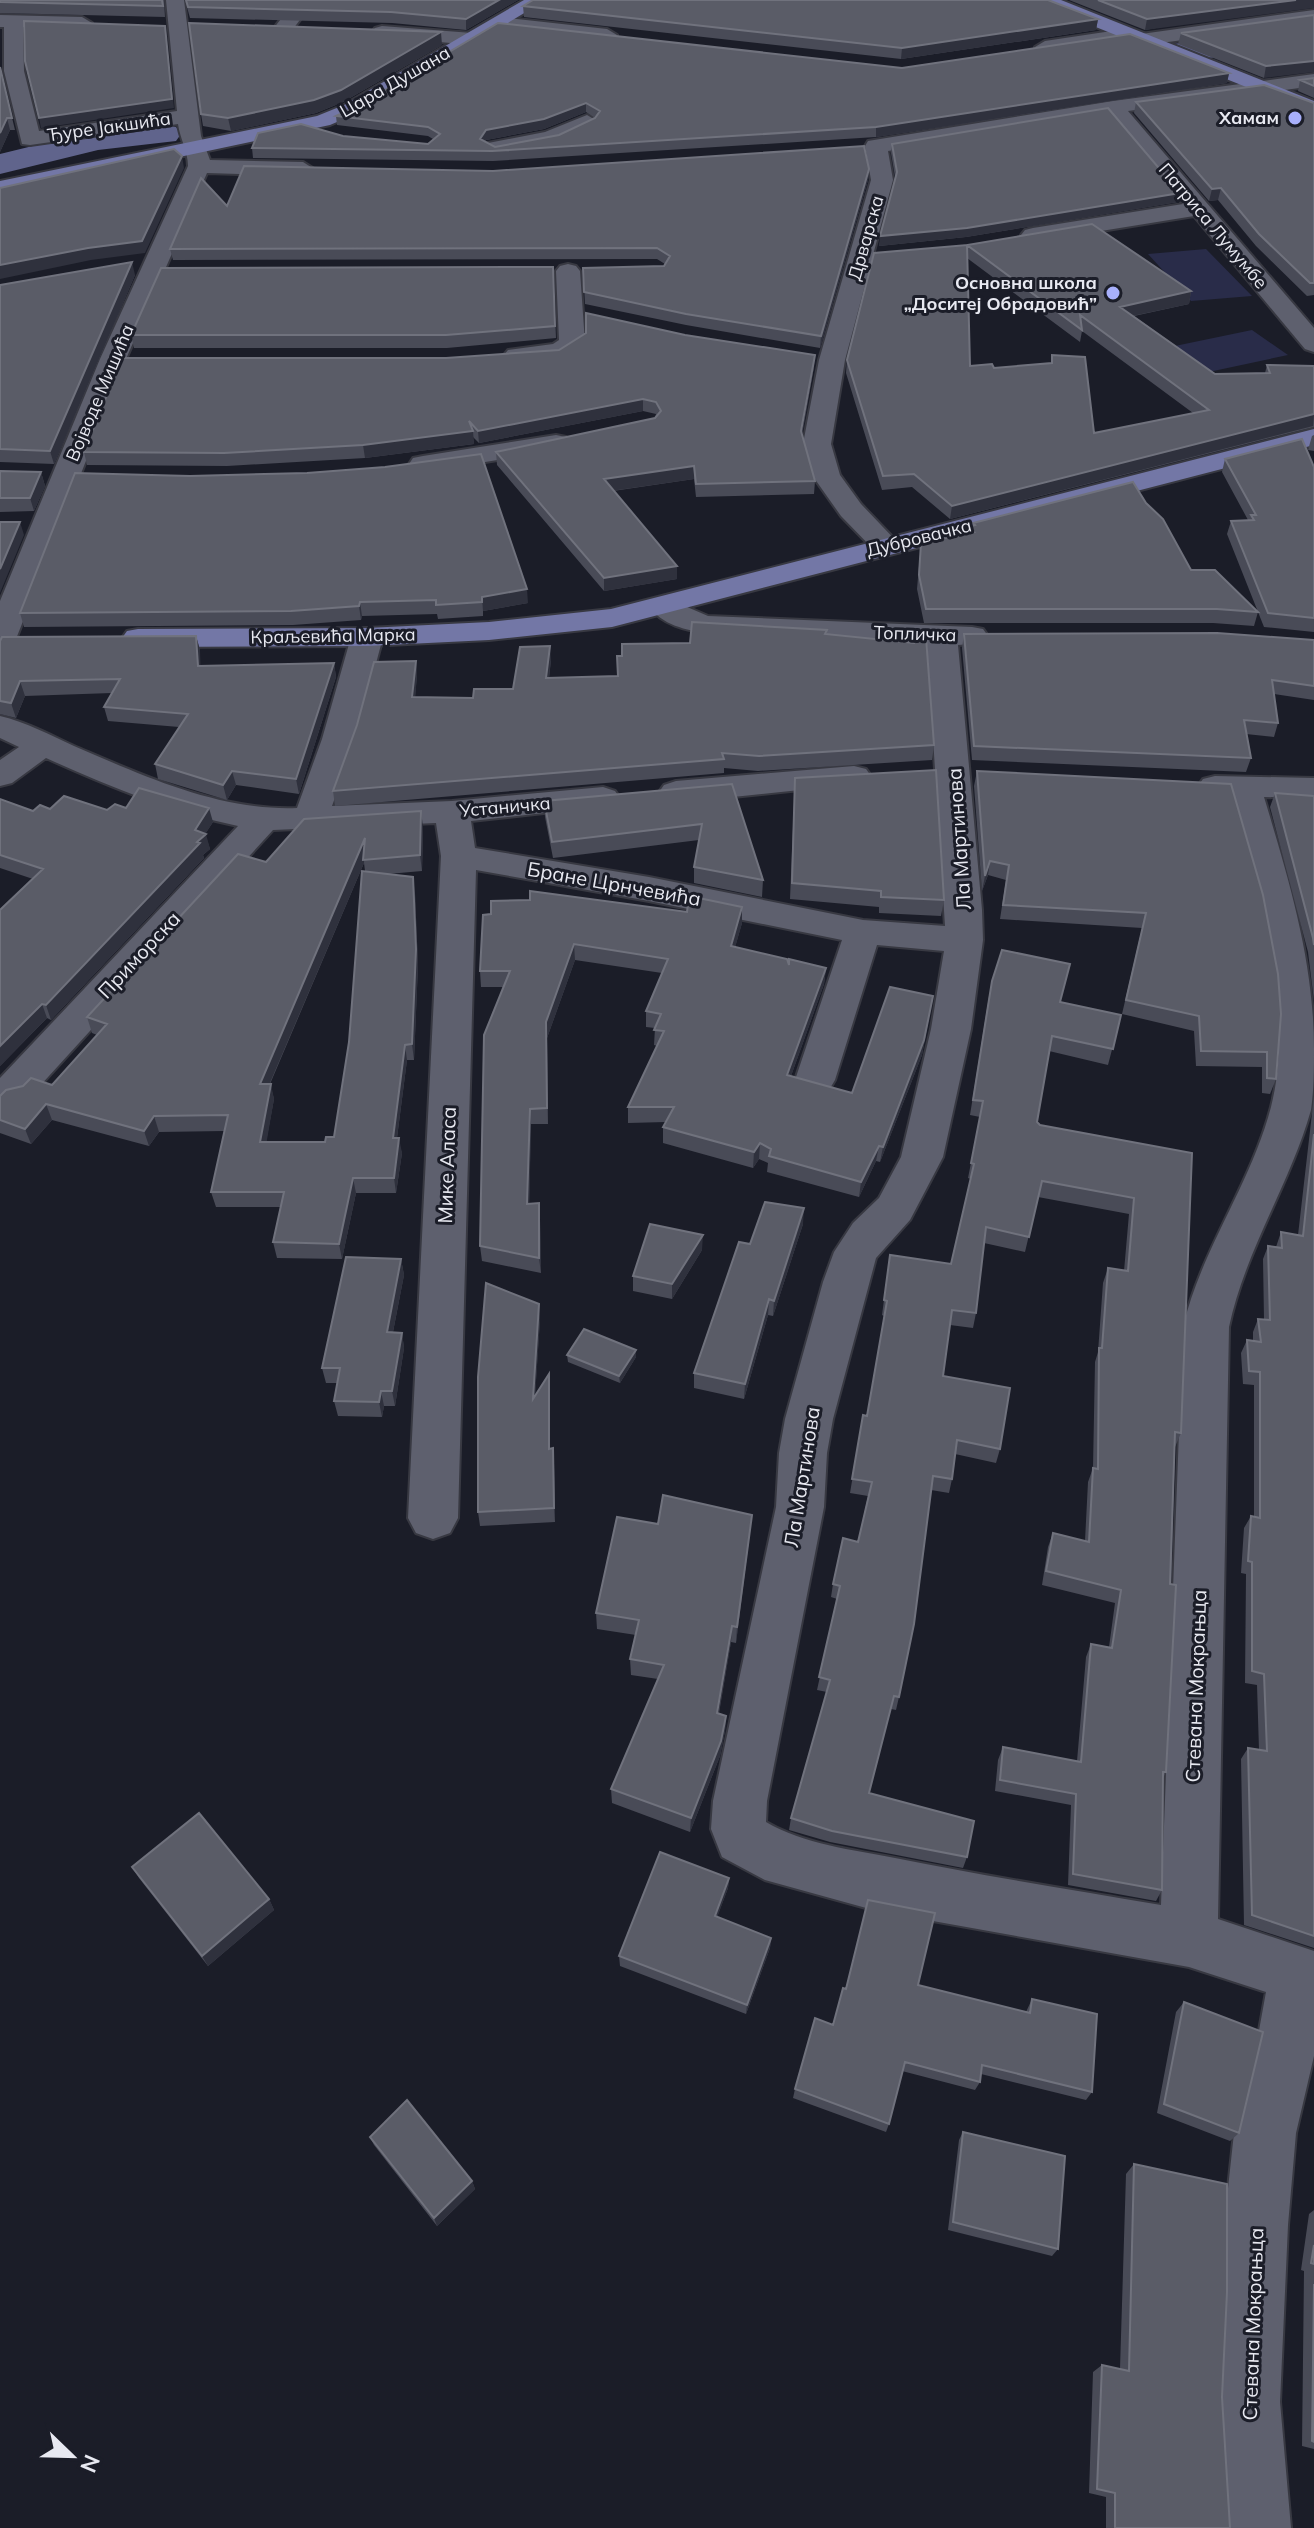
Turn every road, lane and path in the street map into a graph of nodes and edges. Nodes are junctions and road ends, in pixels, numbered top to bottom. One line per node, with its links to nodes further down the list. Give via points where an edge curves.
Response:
1 (175, 0): 10 (street)
2 (306, 0): 11 (street, via 276,28)
3 (537, 0): 6 (main road, Цара Душана)
4 (1045, 0): 14 (main road)
5 (1314, 16): 14 (street)
6 (506, 18): 13 (street); 15 (street); 16 (main road, Цара Душана)
7 (6, 21): 8 (street); 18 (street)
8 (104, 24)
9 (156, 25): 10 (street)
10 (186, 26): 23 (street)
11 (312, 30)
12 (357, 31): 13 (street)
13 (412, 33): 16 (street)
14 (1132, 37): 17 (street); 20 (main road)
15 (630, 38)
16 (472, 39): 25 (main road, Цара Душана, via 351,109)
17 (1019, 51)
18 (7, 72): 23 (street, Ђуре Јакшића, via 30,139)
19 (1314, 80): 20 (street, Дрварска)
20 (1259, 88): 21 (street, Дрварска); 22 (main road)
21 (1113, 107): 31 (street, Патриса Лумумбе); 34 (street, Дрварска, via 868,146 882,180)
22 (1314, 108)
23 (188, 116): 28 (street)
24 (587, 121): 27 (street, via 516,146)
25 (307, 126): 26 (street); 28 (main road, Цара Душана)
26 (344, 137)
27 (469, 148)
28 (197, 157): 29 (street); 30 (main road, Цара Душана); 35 (street, Војводе Мишића)
29 (324, 169)
30 (0, 188)
31 (1197, 209): 32 (street); 42 (street, Патриса Лумумбе)
32 (1010, 239)
33 (891, 254): 34 (street)
34 (860, 257): 47 (street, Дрварска)
35 (147, 265): 36 (street); 45 (street, Војводе Мишића)
36 (182, 270)
37 (538, 271): 38 (street)
38 (568, 271): 39 (street); 40 (street)
39 (597, 271)
40 (568, 310): 41 (street); 43 (street, via 572,343 567,348)
41 (598, 316)
42 (1314, 344)
43 (493, 356)
44 (803, 356): 47 (street)
45 (113, 359): 46 (street); 51 (street, Војводе Мишића)
46 (144, 359)
47 (832, 360): 55 (street, Дрварска, via 817,444 826,475)
48 (589, 436): 50 (street)
49 (1314, 437): 55 (main road, Дубровачка)
50 (401, 467)
51 (52, 475): 52 (street); 54 (street, Војводе Мишића)
52 (96, 476)
53 (15, 523): 54 (street)
54 (45, 523): 60 (street, Војводе Мишића)
55 (886, 546): 56 (main road, Дубровачка)
56 (664, 606): 57 (street, Топличка, via 708,625); 59 (main road, Краљевића Марка, via 563,625)
57 (942, 636): 58 (street, Топличка); 75 (street, Ла Мартинова, via 956,773)
58 (1006, 636)
59 (367, 637): 62 (main road, Краљевића Марка); 71 (street)
60 (0, 639): 61 (main road)
61 (32, 639)
62 (112, 639)
63 (0, 726): 64 (street, Устаничка)
64 (43, 745): 66 (street); 72 (street, Устаничка, via 205,808)
65 (885, 774): 70 (street, Устаничка)
66 (0, 776)
67 (1183, 784): 68 (street)
68 (1244, 787): 69 (street); 79 (street, Стевана Мокрањца, via 1293,961 1303,1039 1292,1106 1211,1295 1206,1327)
69 (1314, 788)
70 (452, 812): 71 (street, Устаничка); 73 (street, Мике Аласа)
71 (310, 819): 72 (street, Устаничка)
72 (263, 820): 77 (street, Приморска)
73 (459, 856): 74 (street, Бране Црнчевића); 78 (street, Мике Аласа)
74 (863, 932): 75 (street, Бране Црнчевића); 76 (street)
75 (964, 940): 79 (street, Ла Мартинова, via 951,1029 922,1157 895,1209 856,1252 809,1419 800,1507 739,1825 751,1846 810,1866 890,1886)
76 (815, 1080)
77 (14, 1089)
78 (433, 1518)
79 (1189, 1938): 80 (street, Стевана Мокрањца)
80 (1306, 1976): 81 (street, Стевана Мокрањца, via 1265,2133 1256,2225 1247,2402)
81 (1256, 2528)

